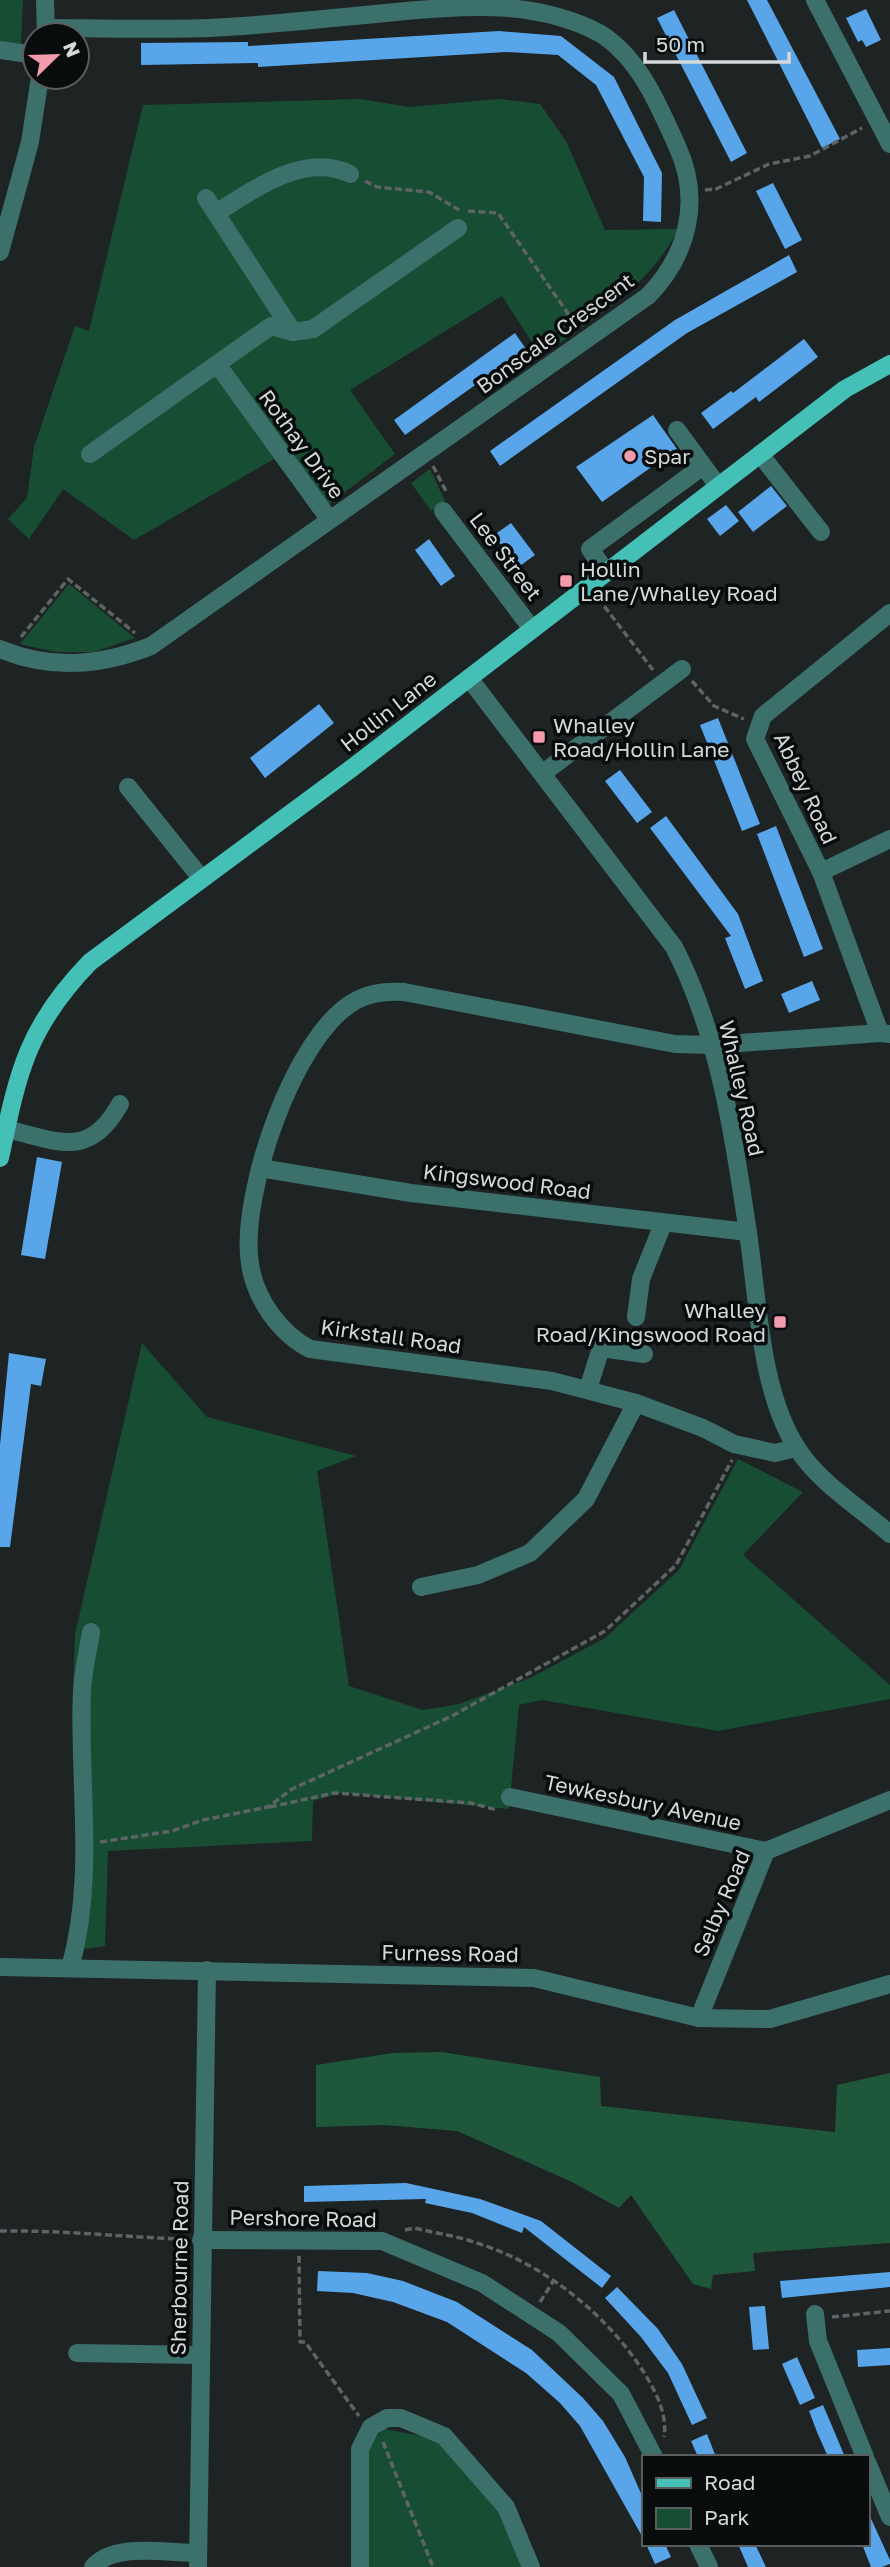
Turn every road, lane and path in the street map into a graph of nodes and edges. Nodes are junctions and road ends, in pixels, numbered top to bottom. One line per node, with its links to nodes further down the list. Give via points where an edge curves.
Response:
1 (45, 0): 3 (street)
2 (816, 0): 8 (street)
3 (46, 21)
4 (91, 31): 11 (street, Bonscale Crescent, via 242,27 485,3 547,10 603,35 639,71 685,163)
5 (0, 50): 6 (street)
6 (21, 53)
7 (38, 91): 13 (street, via 30,142)
8 (876, 121): 9 (street); 11 (path, via 810,156 769,164 716,189)
9 (890, 144)
10 (350, 174): 12 (path, via 377,187 429,192); 15 (street, via 332,166 278,175 211,205)
11 (689, 192): 16 (street, Bonscale Crescent, via 690,214 675,265 648,296)
12 (459, 220): 15 (street, via 313,329); 16 (path, via 498,213)
13 (4, 221): 14 (street)
14 (0, 252)
15 (292, 332): 17 (street, via 271,327)
16 (587, 342): 20 (street, Bonscale Crescent)
17 (217, 364): 21 (street); 26 (street, Rothay Drive)
18 (890, 364): 22 (main road, Hollin Lane, via 845,389)
19 (677, 430): 23 (street)
20 (424, 453): 25 (path, via 440,475 450,501); 26 (street, Bonscale Crescent)
21 (90, 454)
22 (760, 454): 24 (main road, Hollin Lane); 27 (street)
23 (703, 466): 24 (street); 28 (street, via 590,549)
24 (718, 486): 28 (main road, Hollin Lane)
25 (443, 511): 31 (street, Lee Street)
26 (329, 519): 32 (street, Bonscale Crescent)
27 (821, 532)
28 (606, 572): 29 (main road, Hollin Lane)
29 (589, 585): 31 (main road, Hollin Lane); 36 (path)
30 (890, 613): 37 (street, Abbey Road, via 763,716)
31 (532, 629): 35 (main road, Hollin Lane)
32 (151, 646): 33 (street, Bonscale Crescent, via 121,658 87,663 58,663); 33 (path, via 68,579)
33 (5, 651)
34 (682, 669): 36 (street); 37 (path, via 714,706)
35 (469, 678): 38 (street, Whalley Road); 42 (main road, Hollin Lane)
36 (662, 683): 38 (street)
37 (759, 726): 41 (street, Abbey Road, via 755,739)
38 (543, 773): 44 (street, Whalley Road, via 674,947)
39 (128, 787): 42 (street)
40 (890, 839): 41 (street)
41 (821, 873): 43 (street, Abbey Road)
42 (201, 878): 45 (main road, Hollin Lane, via 90,962 57,995)
43 (885, 1033): 44 (street, Kirkstall Road)
44 (712, 1045): 49 (street, Kirkstall Road, via 658,1042 404,992 370,994 335,1016 302,1061 281,1102); 51 (street, Whalley Road)
45 (7, 1089): 47 (main road, Hollin Lane)
46 (120, 1104): 47 (street, via 105,1128 86,1142 73,1144)
47 (6, 1129): 48 (main road, Hollin Lane)
48 (0, 1158)
49 (260, 1168): 50 (street, Kingswood Road, via 411,1193); 54 (street, Kirkstall Road, via 251,1218 250,1264 268,1309 296,1341 310,1349)
50 (663, 1224): 51 (street, Kingswood Road); 52 (street, via 641,1279)
51 (748, 1232): 57 (street, Whalley Road, via 765,1363)
52 (636, 1317)
53 (645, 1354): 54 (street, via 601,1348)
54 (588, 1389): 55 (street, Kirkstall Road)
55 (636, 1403): 56 (street, Kirkstall Road); 59 (street, via 586,1499 530,1553 478,1575)
56 (739, 1446): 57 (street, Kirkstall Road, via 775,1453); 63 (path, via 676,1565 605,1632 452,1716 292,1789)
57 (796, 1448): 58 (street, Whalley Road, via 826,1482)
58 (890, 1534)
59 (421, 1587)
60 (91, 1632): 64 (street, via 82,1688)
61 (510, 1797): 63 (path, via 506,1811 471,1803 334,1793); 65 (street, Tewkesbury Avenue)
62 (890, 1800): 65 (street, Selby Road)
63 (268, 1807): 64 (path, via 172,1831)
64 (87, 1844): 67 (street, via 78,1938)
65 (766, 1851): 70 (street, Selby Road)
66 (0, 1967): 67 (street, Furness Road)
67 (70, 1968): 68 (street, Furness Road)
68 (207, 1970): 70 (street, Furness Road, via 534,1978); 72 (street, Sherbourne Road)
69 (890, 1984): 70 (street, Furness Road, via 770,2019)
70 (699, 2018)
71 (0, 2231): 72 (path)
72 (201, 2239): 73 (street, Pershore Road); 79 (street, Sherbourne Road)
73 (300, 2240): 76 (street, Pershore Road, via 383,2241 481,2283); 80 (path, via 300,2342 305,2342)
74 (554, 2280): 76 (path)
75 (890, 2311): 77 (path)
76 (532, 2316): 81 (street, Pershore Road, via 559,2333 621,2394)
77 (815, 2316): 82 (street, via 818,2341)
78 (77, 2353): 79 (street)
79 (200, 2355): 86 (street, Sherbourne Road)
80 (371, 2427): 88 (street, via 360,2449); 89 (path, via 386,2446); 90 (street, via 387,2418 401,2418 444,2436 506,2507)
81 (653, 2455)
82 (864, 2455)
83 (869, 2467): 84 (street)
84 (890, 2517)
85 (699, 2546): 91 (street)
86 (198, 2560): 87 (street, via 121,2554 106,2556)
87 (93, 2567)
88 (360, 2567)
89 (433, 2567)
90 (531, 2567)
91 (709, 2567)

